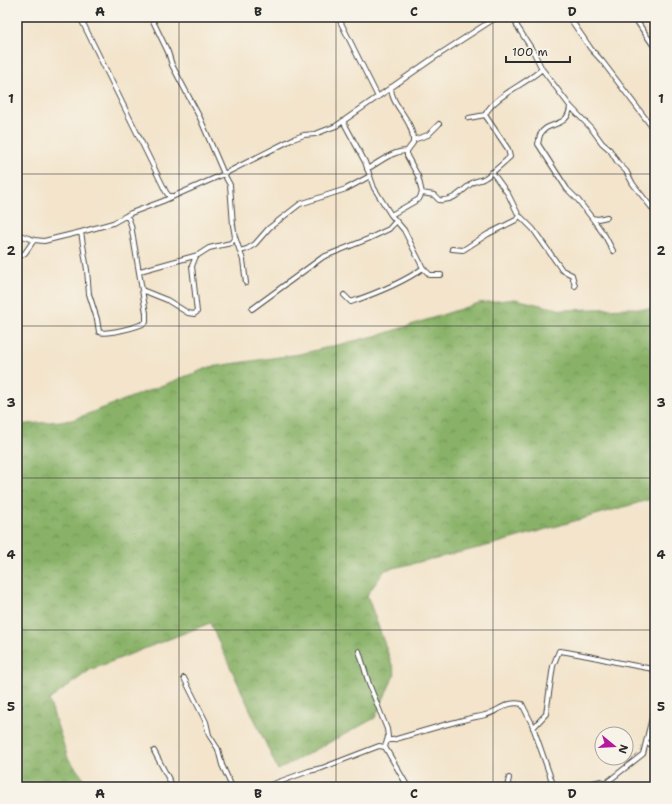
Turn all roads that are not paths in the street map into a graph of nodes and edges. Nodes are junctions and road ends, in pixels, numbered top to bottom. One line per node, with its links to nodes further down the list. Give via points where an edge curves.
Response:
1 (80, 17): 24 (street)
2 (151, 17): 22 (street)
3 (338, 17): 11 (street)
4 (497, 17): 10 (street)
5 (515, 17): 9 (street, via 517,26)
6 (569, 17): 17 (street)
7 (634, 17): 8 (street)
8 (655, 48)
9 (542, 70): 12 (street); 13 (street, via 492,104)
10 (391, 87): 11 (street); 18 (street, via 392,96 409,124)
11 (378, 97): 15 (street)
12 (570, 106): 28 (street, via 610,150); 33 (street, via 567,118 544,130 540,134 538,144 567,189)
13 (485, 115): 14 (street); 21 (street, via 510,153 510,156)
14 (469, 118)
15 (344, 121): 20 (street); 22 (street, via 315,134 293,139)
16 (439, 124): 18 (street, via 428,135)
17 (655, 131)
18 (413, 140): 19 (street)
19 (407, 151): 20 (street, via 394,153); 25 (street)
20 (367, 169): 23 (street)
21 (492, 172): 25 (street, via 449,199 439,200 434,195); 31 (street, via 508,194)
22 (224, 174): 26 (street); 37 (street, via 230,185)
23 (370, 176): 30 (street, via 374,188); 41 (street, via 335,194 300,204 265,232 255,244)
24 (166, 192): 26 (street, via 169,196); 27 (street)
25 (422, 193): 30 (street, via 419,199)
26 (175, 196): 27 (street)
27 (163, 201): 29 (street)
28 (655, 212)
29 (127, 215): 35 (street, via 105,226); 45 (street)
30 (391, 215): 34 (street)
31 (519, 216): 39 (street, via 463,250); 48 (street, via 533,229 562,270 572,275)
32 (607, 217): 33 (street)
33 (592, 218): 40 (street)
34 (396, 221): 44 (street, via 404,230); 51 (street, via 389,229 368,240 323,257)
35 (81, 232): 38 (street, via 44,241); 49 (street, via 89,294 99,332 106,333 146,322)
36 (17, 234): 38 (street)
37 (236, 237): 41 (street); 42 (street, via 231,243 209,248)
38 (34, 240): 43 (street)
39 (452, 249)
40 (613, 251)
41 (240, 252): 47 (street)
42 (196, 256): 45 (street); 49 (street, via 192,266 197,312 194,314)
43 (17, 258)
44 (422, 268): 46 (street, via 430,275); 50 (street, via 412,276 351,302)
45 (140, 271): 49 (street)
46 (441, 275)
47 (246, 283)
48 (575, 286)
49 (142, 290)
50 (344, 295)
51 (252, 309)
52 (359, 651): 57 (street, via 387,729)
53 (655, 669): 56 (street, via 559,651 553,666 546,714)
54 (184, 678): 65 (street, via 218,749)
55 (655, 706): 58 (street)
56 (533, 728): 57 (street, via 522,704 516,702 487,715); 69 (street)
57 (388, 740): 60 (street)
58 (646, 743): 59 (street); 63 (street, via 641,757)
59 (655, 745)
60 (385, 748): 66 (street, via 375,747); 67 (street)
61 (154, 751): 64 (street)
62 (509, 778): 68 (street)
63 (607, 785): 70 (street, via 601,781)
64 (174, 787)
65 (232, 787)
66 (265, 787)
67 (408, 787)
68 (507, 787)
69 (554, 787)
70 (578, 787)

